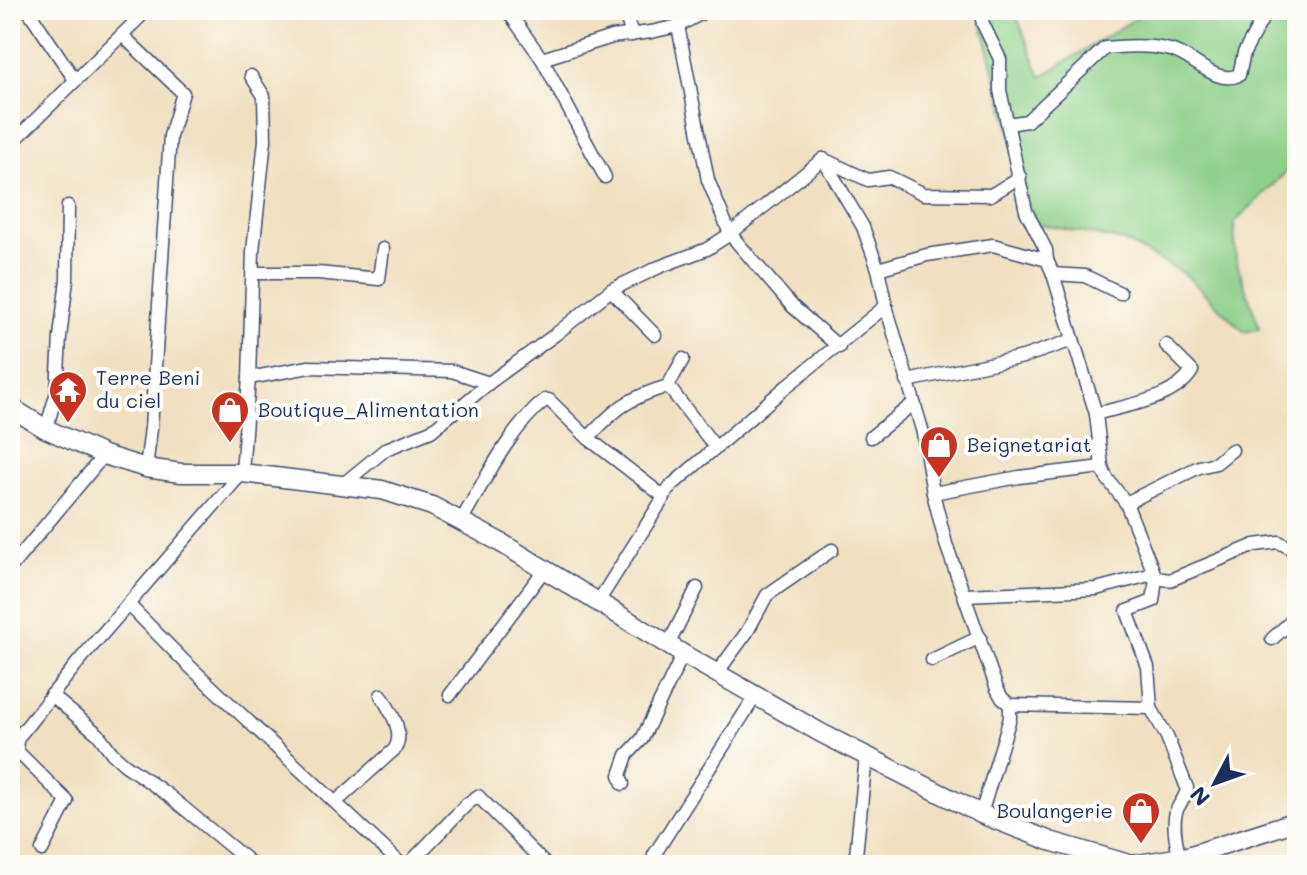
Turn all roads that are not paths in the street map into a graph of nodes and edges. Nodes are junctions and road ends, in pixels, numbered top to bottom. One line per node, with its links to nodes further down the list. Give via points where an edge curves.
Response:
1 (28, 10): 13 (street)
2 (147, 10): 9 (street)
3 (507, 10): 11 (street)
4 (624, 10): 10 (street)
5 (708, 10): 8 (street)
6 (980, 10): 14 (street, via 1000,59)
7 (1267, 10): 14 (street, via 1244,53 1239,75 1220,77 1170,50 1105,48 1027,121)
8 (678, 26): 10 (street); 20 (street, via 708,180)
9 (122, 35): 13 (street); 48 (street, via 183,93 170,136)
10 (632, 35): 11 (street)
11 (542, 59): 17 (street)
12 (251, 76): 24 (street, via 264,96 265,140)
13 (75, 80): 15 (street)
14 (1008, 124): 18 (street)
15 (10, 145)
16 (823, 159): 18 (street, via 868,180 889,177 924,194 991,195); 20 (street); 23 (street, via 863,227)
17 (605, 177)
18 (1020, 177): 22 (street, via 1026,211)
19 (68, 206): 41 (street, via 57,392)
20 (730, 234): 26 (street); 32 (street, via 792,306)
21 (383, 249): 24 (street, via 379,279)
22 (1045, 251): 23 (street, via 993,245); 25 (street)
23 (878, 269): 28 (street)
24 (253, 273): 34 (street)
25 (1053, 274): 27 (street, via 1085,276); 30 (street)
26 (611, 290): 29 (street); 36 (street)
27 (1120, 293)
28 (886, 306): 32 (street); 35 (street)
29 (655, 335)
30 (1073, 340): 35 (street, via 1023,357); 40 (street)
31 (1166, 345): 40 (street, via 1192,371 1187,379 1176,388)
32 (839, 347): 44 (street)
33 (683, 359): 37 (street)
34 (249, 378): 36 (street, via 309,367 452,371); 49 (street)
35 (907, 381): 38 (street)
36 (489, 383): 50 (street, via 431,431 386,449)
37 (668, 386): 43 (street, via 636,396); 44 (street)
38 (914, 403): 42 (street); 51 (street)
39 (10, 407): 41 (street)
40 (1096, 414): 47 (street)
41 (46, 429): 46 (street)
42 (871, 437)
43 (588, 438): 52 (street); 54 (street, via 549,400 542,402 497,461)
44 (716, 448): 52 (street)
45 (1232, 450): 53 (street, via 1216,463)
46 (104, 455): 48 (street); 57 (street)
47 (1102, 467): 51 (street); 53 (street)
48 (146, 468): 49 (street)
49 (242, 473): 50 (street); 63 (street)
50 (342, 485): 54 (street, via 382,490)
51 (933, 493): 61 (street)
52 (663, 496): 62 (street)
53 (1126, 503): 59 (street)
54 (461, 521): 58 (street)
55 (832, 550): 69 (street, via 767,595)
56 (1297, 552): 59 (street, via 1279,542 1255,545 1170,580)
57 (10, 568)
58 (545, 569): 62 (street); 72 (street)
59 (1154, 576): 61 (street, via 1096,589); 75 (street, via 1153,601 1127,611 1148,667)
60 (697, 588): 67 (street)
61 (965, 595): 65 (street)
62 (598, 602): 67 (street)
63 (128, 604): 70 (street); 78 (street)
64 (1297, 616): 66 (street)
65 (980, 637): 68 (street); 74 (street, via 997,689)
66 (1272, 639)
67 (675, 650): 69 (street); 77 (street, via 642,739 627,755 620,775)
68 (932, 660)
69 (717, 673): 73 (street)
70 (51, 695): 81 (street, via 16,743 18,752 67,801); 83 (street, via 124,764)
71 (381, 695): 78 (street, via 399,741)
72 (450, 695)
73 (756, 695): 76 (street); 86 (street, via 654,855)
74 (1010, 705): 75 (street); 79 (street)
75 (1151, 708): 82 (street, via 1187,788 1175,826)
76 (866, 757): 79 (street); 87 (street)
77 (623, 784)
78 (337, 801): 84 (street)
79 (981, 814): 88 (street)
80 (1297, 821): 82 (street)
81 (42, 850)
82 (1186, 860): 88 (street)
83 (253, 865)
84 (405, 865): 85 (street, via 478,796)
85 (546, 865)
86 (653, 865)
87 (855, 865)
88 (1132, 865)

